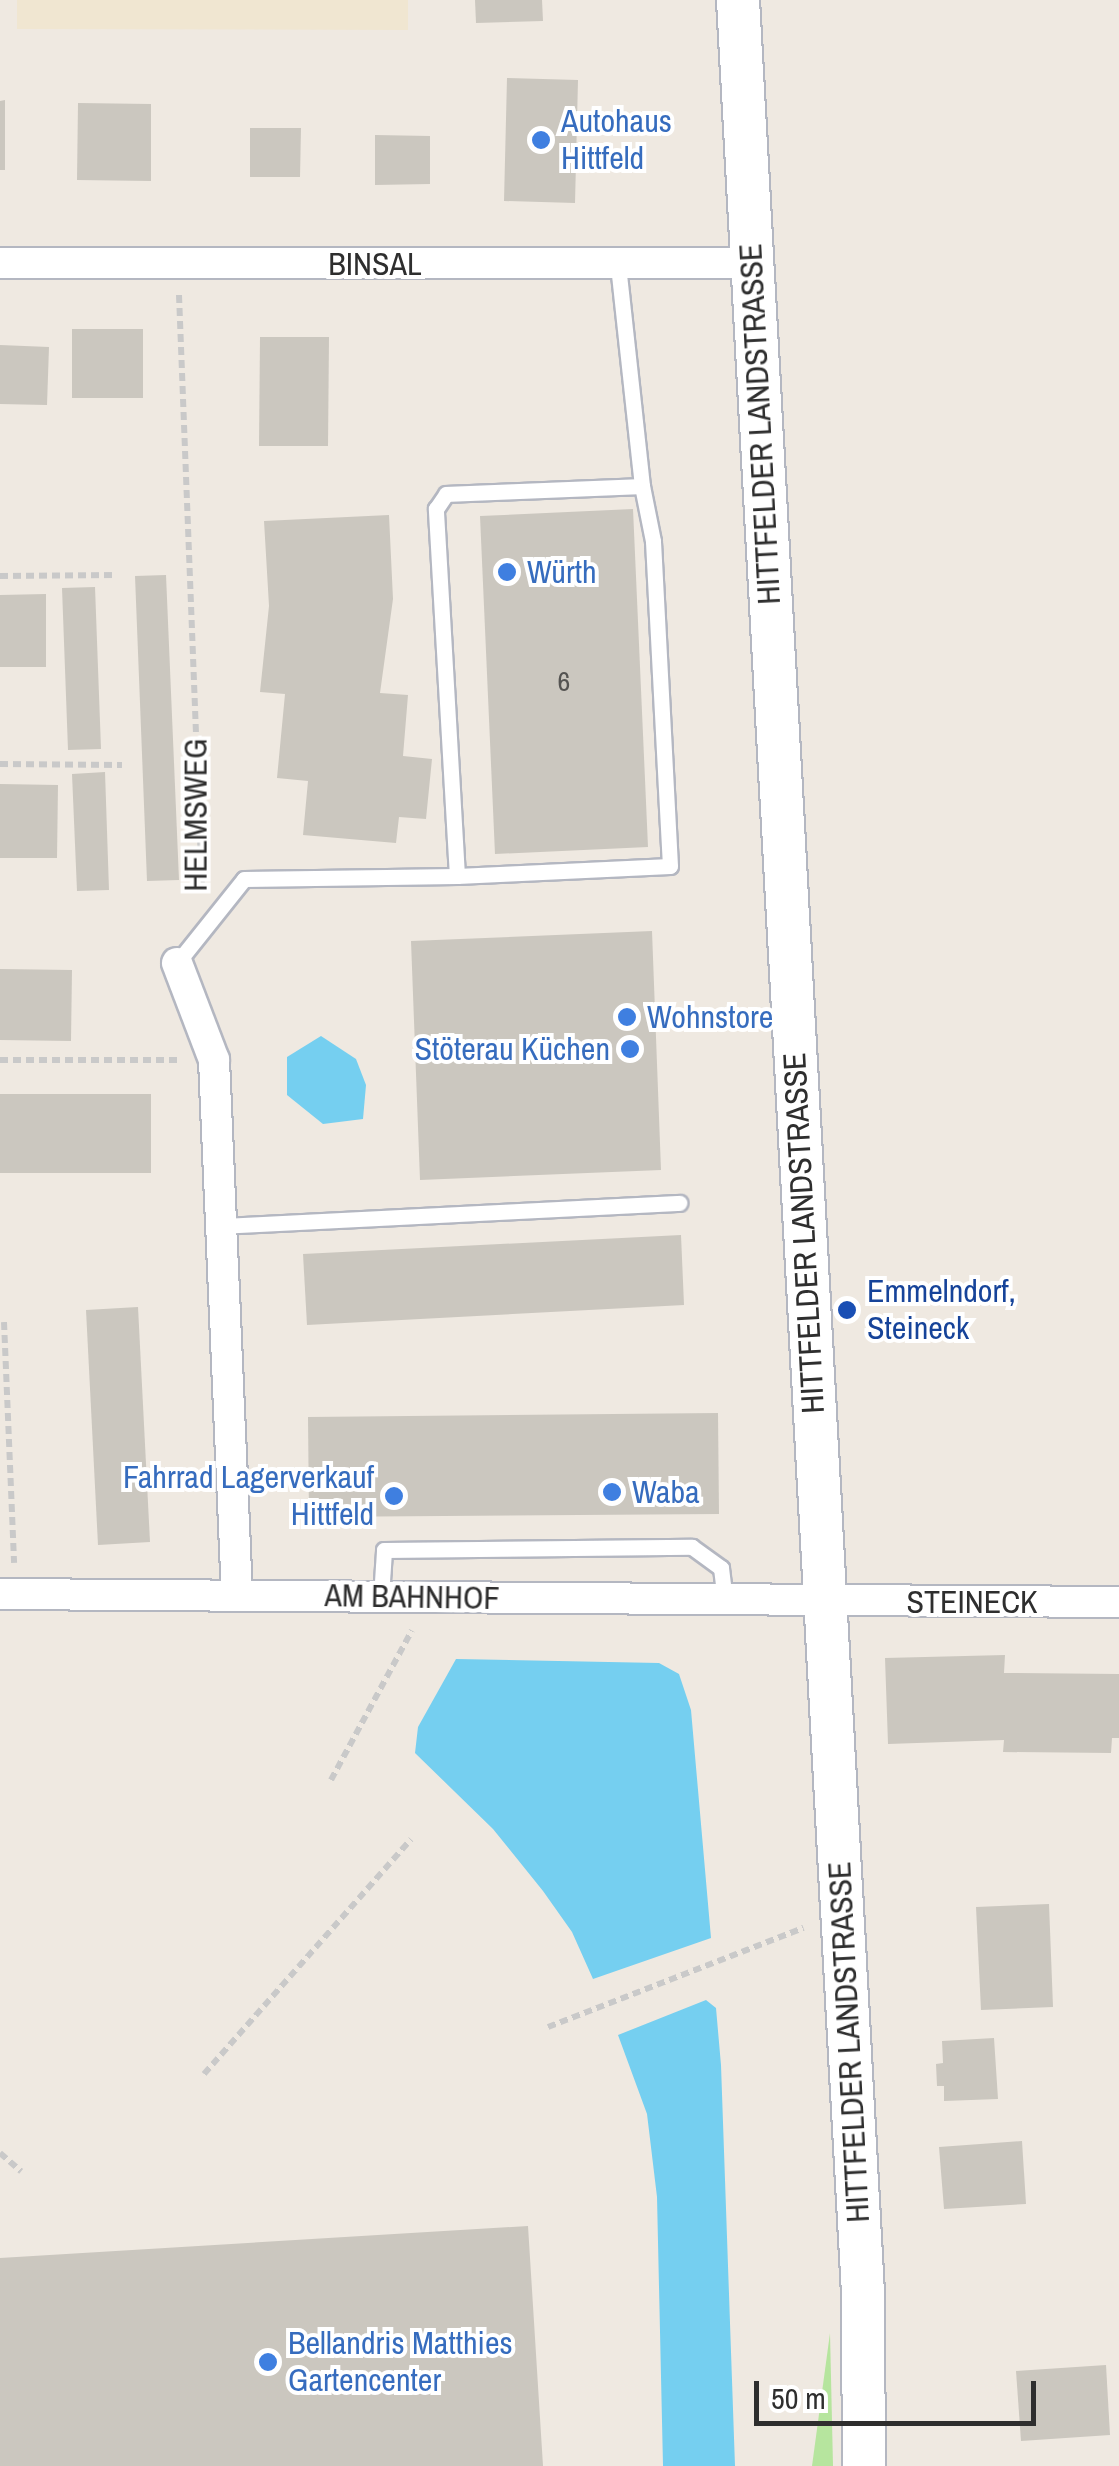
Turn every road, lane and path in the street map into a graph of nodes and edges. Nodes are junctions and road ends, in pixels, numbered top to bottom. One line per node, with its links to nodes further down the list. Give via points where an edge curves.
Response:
1 (738, 0): 3 (main road, HITTFELDER LANDSTRASSE)
2 (0, 262): 4 (street, BINSAL)
3 (751, 263): 5 (street, BINSAL); 24 (main road, HITTFELDER LANDSTRASSE)
4 (178, 264): 5 (street, BINSAL); 12 (path, HELMSWEG)
5 (618, 264): 6 (lane)
6 (642, 486): 11 (lane, via 446,494 436,509); 11 (lane, via 653,541 670,866)
7 (117, 575): 8 (path)
8 (0, 576)
9 (0, 764): 10 (path)
10 (122, 765)
11 (458, 876): 13 (lane, via 244,878)
12 (202, 891)
13 (177, 964): 15 (street)
14 (0, 1060): 15 (path)
15 (214, 1060): 17 (street)
16 (679, 1203): 17 (lane)
17 (221, 1226): 20 (street)
18 (4, 1322): 19 (path)
19 (7, 1594): 20 (street, AM BAHNHOF)
20 (236, 1596): 21 (street, AM BAHNHOF)
21 (380, 1597): 22 (street, AM BAHNHOF); 23 (lane, via 384,1550 692,1547 721,1568)
22 (429, 1598): 23 (street, AM BAHNHOF); 26 (path)
23 (725, 1600): 24 (street, AM BAHNHOF)
24 (825, 1601): 25 (street, STEINECK); 28 (main road, HITTFELDER LANDSTRASSE)
25 (1119, 1602)
26 (331, 1780)
27 (411, 1839): 30 (path)
28 (842, 1914): 29 (path); 33 (main road, HITTFELDER LANDSTRASSE, via 863,2296)
29 (548, 2028)
30 (204, 2074)
31 (0, 2153): 32 (path)
32 (20, 2171)
33 (864, 2466)

